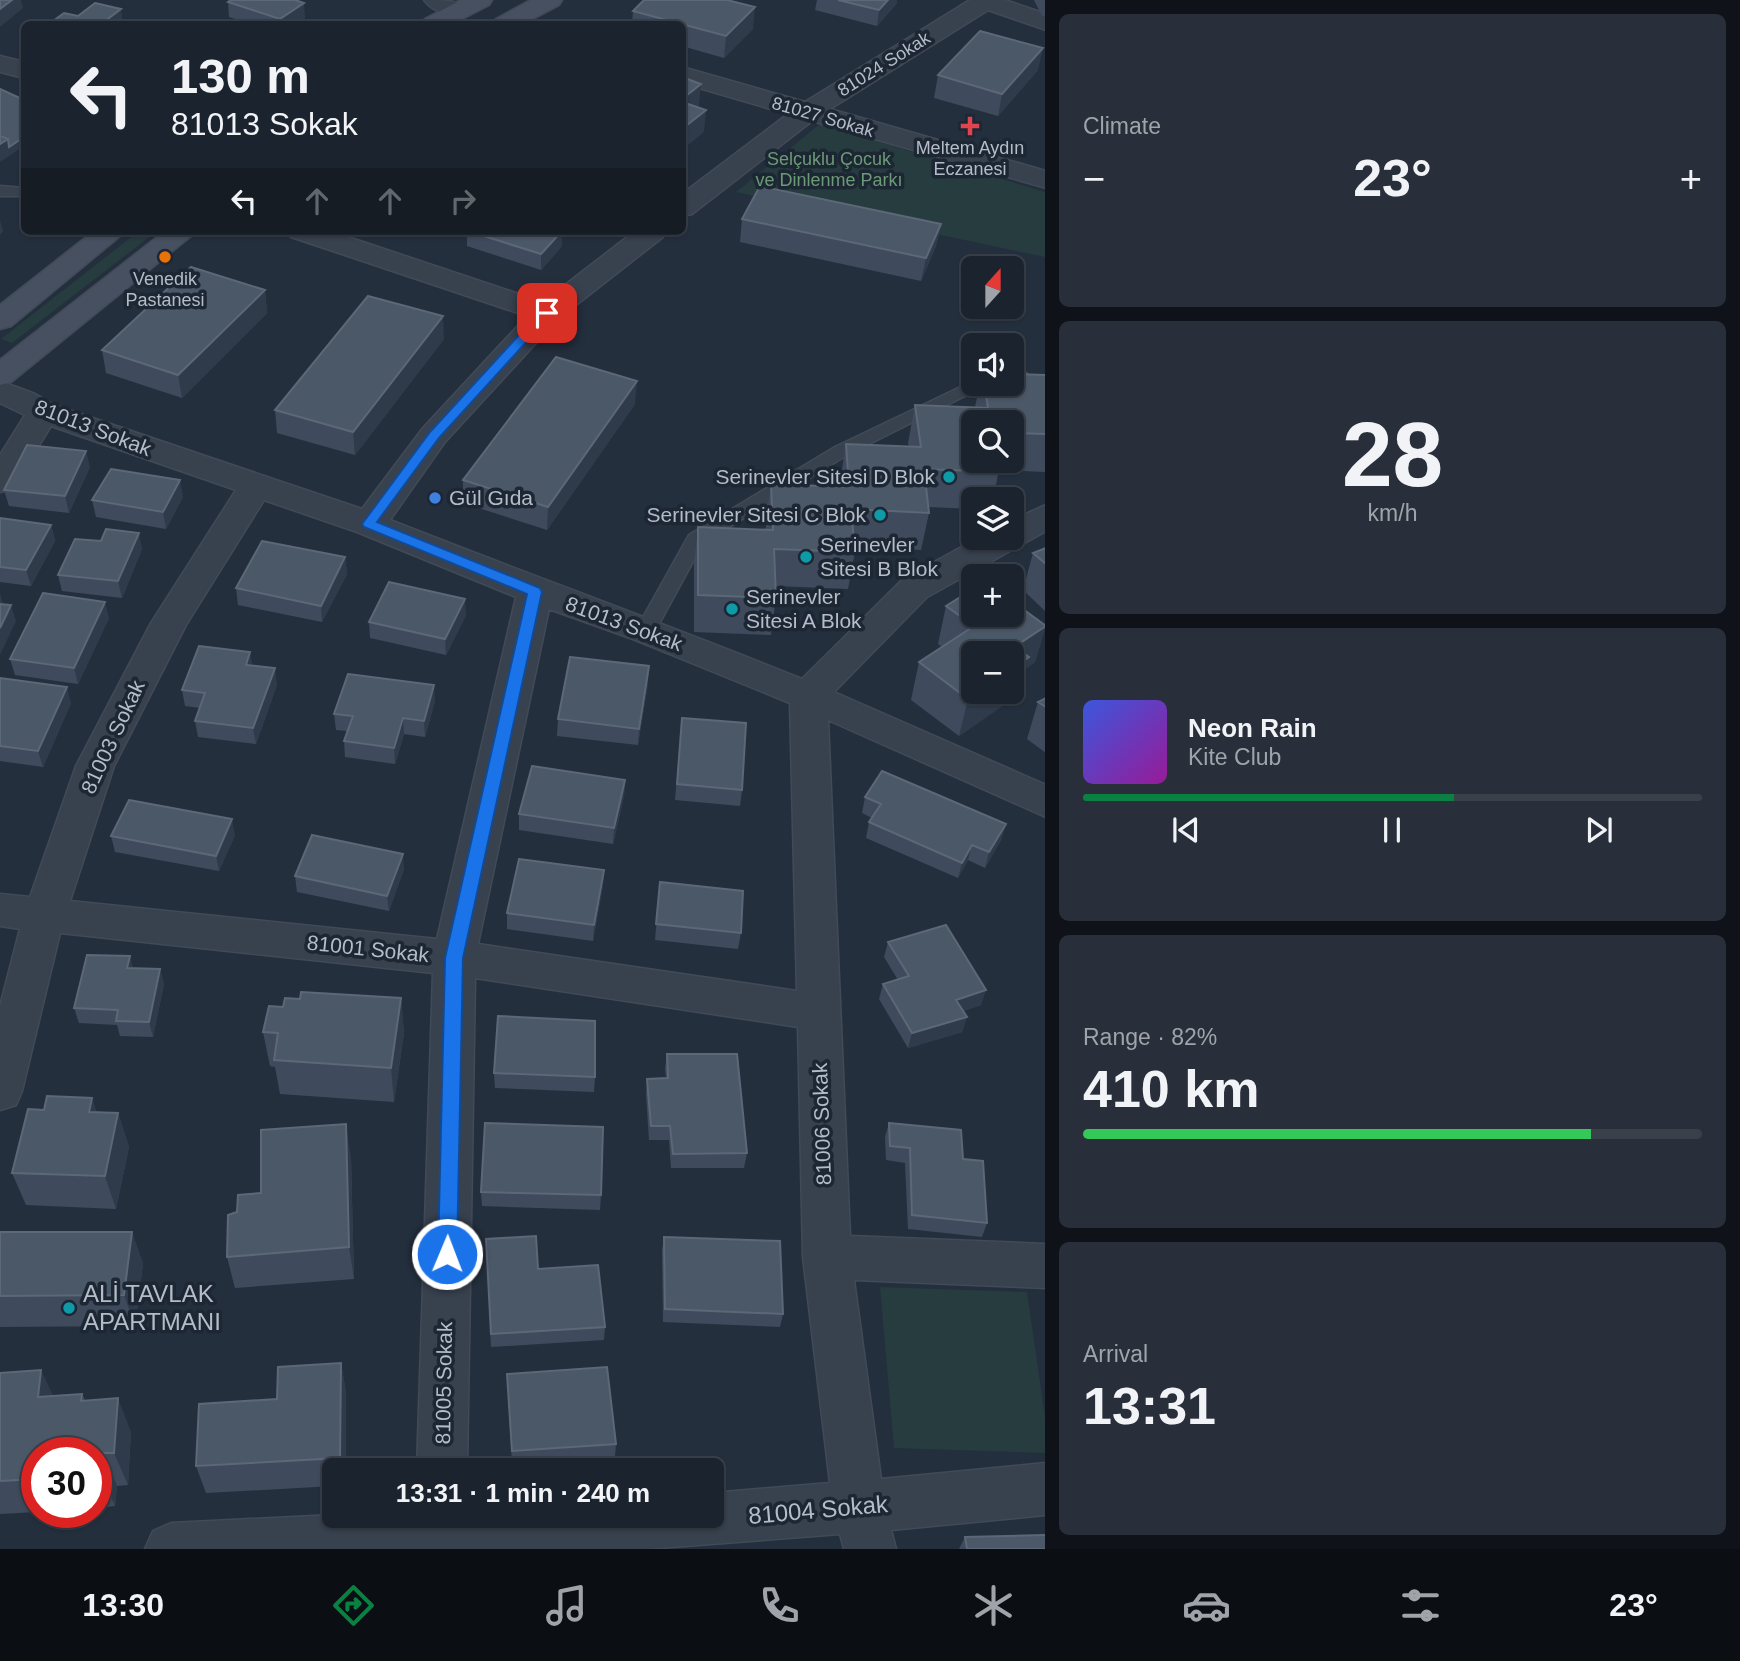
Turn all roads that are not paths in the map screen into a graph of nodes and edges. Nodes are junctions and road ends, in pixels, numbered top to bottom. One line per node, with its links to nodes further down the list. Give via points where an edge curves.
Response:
1 (436, 0): 4 (street)
2 (550, 0): 6 (main road)
3 (986, 0): 7 (street); 11 (street, 81024 Sokak)
4 (470, 5): 5 (main road)
5 (440, 21)
6 (519, 21)
7 (1045, 23)
8 (0, 64): 9 (street)
9 (21, 69)
10 (686, 76): 11 (street, 81027 Sokak)
11 (806, 113): 12 (street, 81027 Sokak); 15 (street, 81024 Sokak)
12 (1045, 180)
13 (0, 191): 14 (lane)
14 (21, 192)
15 (686, 205)
16 (106, 235): 21 (main road)
17 (178, 235): 22 (main road)
18 (313, 235): 20 (street)
19 (648, 235): 20 (street)
20 (547, 313): 31 (street, via 435,435)
21 (0, 320)
22 (0, 375)
23 (1024, 381): 26 (lane)
24 (0, 391): 27 (street, 81013 Sokak)
25 (961, 394): 35 (lane, via 841,451 696,539)
26 (1045, 400)
27 (43, 412): 28 (street); 29 (street, 81013 Sokak)
28 (0, 481)
29 (255, 486): 31 (street, 81013 Sokak); 39 (street, 81003 Sokak, via 169,623 95,766)
30 (1045, 516): 32 (street)
31 (369, 524): 34 (street, 81013 Sokak)
32 (1024, 528)
33 (984, 550): 36 (street, via 915,588)
34 (535, 592): 35 (street, 81013 Sokak); 40 (street, 81005 Sokak)
35 (646, 631): 36 (street, 81013 Sokak)
36 (808, 696): 37 (street, 81013 Sokak); 41 (street, 81006 Sokak)
37 (1045, 802)
38 (0, 910): 39 (street, 81001 Sokak)
39 (44, 916): 40 (street, 81001 Sokak); 42 (street, 81003 Sokak)
40 (454, 958): 41 (street, 81001 Sokak); 45 (street, 81005 Sokak)
41 (818, 1012): 43 (street, 81006 Sokak)
42 (0, 1091)
43 (827, 1257): 44 (street); 47 (street, 81006 Sokak)
44 (1045, 1266)
45 (442, 1458)
46 (1045, 1489): 47 (street, 81004 Sokak)
47 (865, 1529): 48 (street, 81004 Sokak)
48 (441, 1534): 49 (street, 81004 Sokak)
49 (171, 1549)

